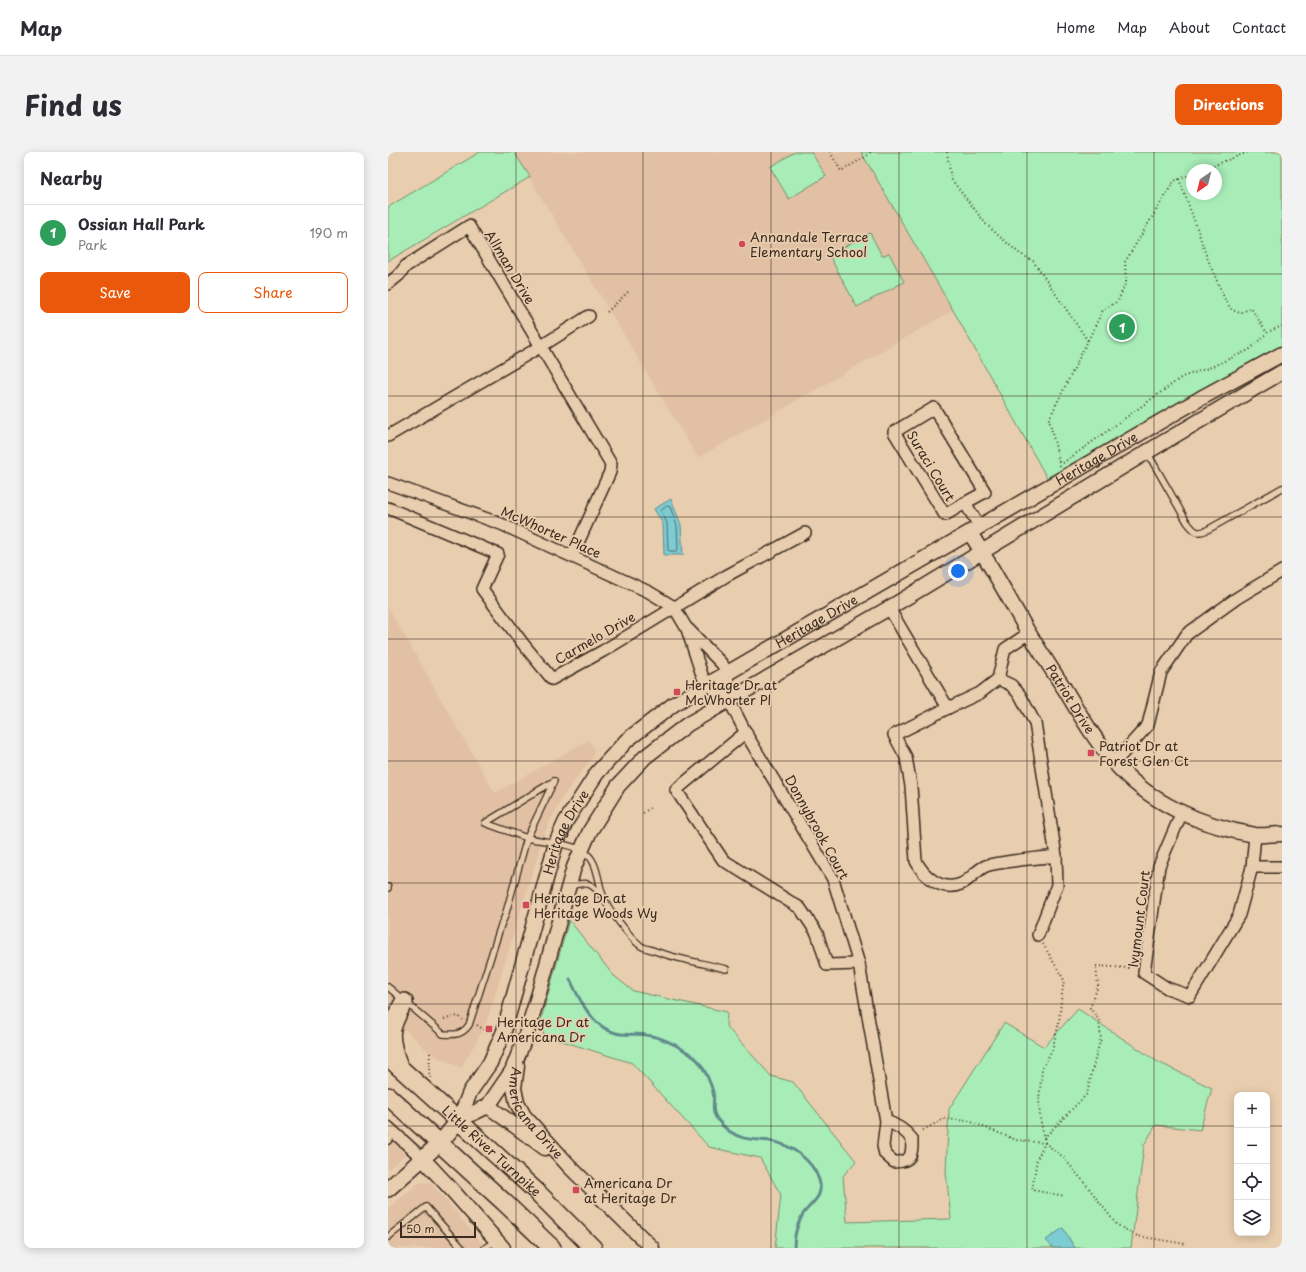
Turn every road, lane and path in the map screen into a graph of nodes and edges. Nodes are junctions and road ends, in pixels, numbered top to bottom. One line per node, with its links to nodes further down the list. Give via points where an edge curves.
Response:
1 (830, 152): 2 (path, via 842,170)
2 (870, 152)
3 (947, 152): 14 (path, via 951,179 995,233 1033,261)
4 (1248, 152): 5 (path)
5 (1217, 164)
6 (1186, 176): 7 (path)
7 (1179, 179): 13 (path, via 1226,302 1232,310 1240,313 1251,308); 14 (path, via 1174,181 1125,262 1126,282 1118,301 1103,310)
8 (388, 284): 15 (street, Allman Drive, via 406,266 469,226)
9 (629, 291): 10 (path)
10 (607, 312)
11 (589, 316): 15 (street)
12 (1282, 326): 13 (path)
13 (1267, 333): 20 (path, via 1249,350 1182,377)
14 (1088, 340): 20 (path, via 1048,419)
15 (540, 346): 18 (street); 28 (street, Allman Drive, via 611,464 610,472)
16 (1282, 354): 20 (street, Heritage Drive)
17 (1282, 372): 19 (street, Heritage Drive)
18 (388, 436)
19 (1147, 452): 22 (lane, via 1194,531 1209,529); 27 (street, Heritage Drive)
20 (1063, 471): 25 (street, Heritage Drive)
21 (388, 483): 28 (street, McWhorter Place, via 501,524)
22 (1282, 488)
23 (965, 503): 23 (street, Suraci Court, via 985,492 934,408 894,432 945,516); 25 (street, Suraci Court)
24 (388, 508): 30 (street, Carmelo Drive, via 498,554 482,589 552,680)
25 (975, 530): 27 (street, Patriot Drive); 34 (street, Heritage Drive)
26 (805, 533): 30 (street, Carmelo Drive)
27 (982, 551): 31 (street, Heritage Drive); 33 (street, Patriot Drive)
28 (572, 556): 30 (street, McWhorter Place, via 649,592)
29 (1282, 571): 40 (street, via 1237,598 1187,634 1161,672 1148,725)
30 (674, 607): 32 (street, McWhorter Place)
31 (889, 608): 37 (street, Heritage Drive); 38 (street)
32 (687, 629): 34 (street, McWhorter Place); 36 (street, McWhorter Place)
33 (1029, 633): 35 (street, via 1005,649); 40 (street, Patriot Drive, via 1098,743)
34 (727, 672): 36 (street, Heritage Drive); 37 (street)
35 (998, 679): 38 (street, via 980,693); 49 (street, via 1011,685 1020,695 1035,722)
36 (707, 684): 37 (street); 47 (street, Heritage Drive, via 674,704 627,740 596,773 566,821)
37 (729, 700): 39 (street, Donnybrook Court); 48 (street, Heritage Drive, via 688,724 645,757 618,786 590,830)
38 (948, 708): 49 (street, via 894,735 906,757 911,786 916,861 919,868 932,881 955,885 962,884 987,865)
39 (746, 732): 55 (street, Donnybrook Court, via 833,879); 55 (street, via 676,790 723,860 800,908 817,933 827,965)
40 (1114, 763): 42 (street, Patriot Drive, via 1145,791)
41 (650, 808): 43 (path)
42 (1182, 812): 45 (street, Patriot Drive, via 1205,822); 50 (street, Ivymount Court, via 1159,866 1144,973 1167,988 1190,996 1239,915)
43 (644, 813)
44 (1282, 834): 45 (street, Patriot Drive)
45 (1255, 835): 50 (street, Ivymount Court)
46 (527, 838): 46 (lane, via 537,817 554,781 484,823); 47 (lane); 59 (lane, via 505,916 469,1025 464,1031 453,1035 443,1034)
47 (556, 843): 48 (lane); 66 (street, Heritage Drive, via 504,1031 490,1063 470,1092)
48 (581, 850): 52 (street, Heritage Drive); 53 (lane, via 594,863)
49 (1056, 856): 54 (street, via 1057,885)
50 (1252, 867): 51 (street)
51 (1282, 867)
52 (569, 886): 53 (lane, via 590,884); 60 (street, Heritage Drive)
53 (604, 898): 57 (lane, via 622,925 641,946 661,954)
54 (1040, 938): 70 (path, via 1064,980 1059,1023 1052,1050 1042,1068 1039,1100)
55 (859, 964): 67 (street, Donnybrook Court)
56 (1130, 968): 70 (path, via 1096,966 1098,986 1090,1008 1099,1020 1101,1039 1087,1094)
57 (726, 969)
58 (388, 987): 59 (lane)
59 (404, 1002): 62 (main road, via 389,1029 388,1040)
60 (520, 1052): 65 (street, Heritage Drive, via 512,1071); 74 (street, Americana Drive, via 514,1088 517,1103 524,1116)
61 (430, 1053): 63 (path, via 429,1072)
62 (393, 1062): 66 (main road, Little River Turnpike)
63 (432, 1083)
64 (388, 1096): 71 (main road)
65 (488, 1106): 66 (street, Heritage Drive); 74 (street, Americana Drive)
66 (459, 1120): 71 (main road); 82 (main road, Little River Turnpike)
67 (886, 1121)
68 (923, 1130): 72 (path, via 944,1119 969,1121 1016,1140)
69 (390, 1134): 73 (street)
70 (1044, 1138): 72 (path)
71 (440, 1143): 73 (main road); 81 (main road)
72 (1045, 1143): 76 (path, via 1037,1159 1032,1190); 78 (path, via 1063,1157 1116,1224 1138,1236)
73 (423, 1159): 75 (main road); 79 (street, via 452,1190)
74 (571, 1168): 83 (street, Americana Drive)
75 (388, 1189)
76 (1065, 1196)
77 (388, 1237): 80 (lane, via 426,1206)
78 (1186, 1244)
79 (495, 1245)
80 (462, 1248)
81 (552, 1248)
82 (594, 1248)
83 (652, 1248)

